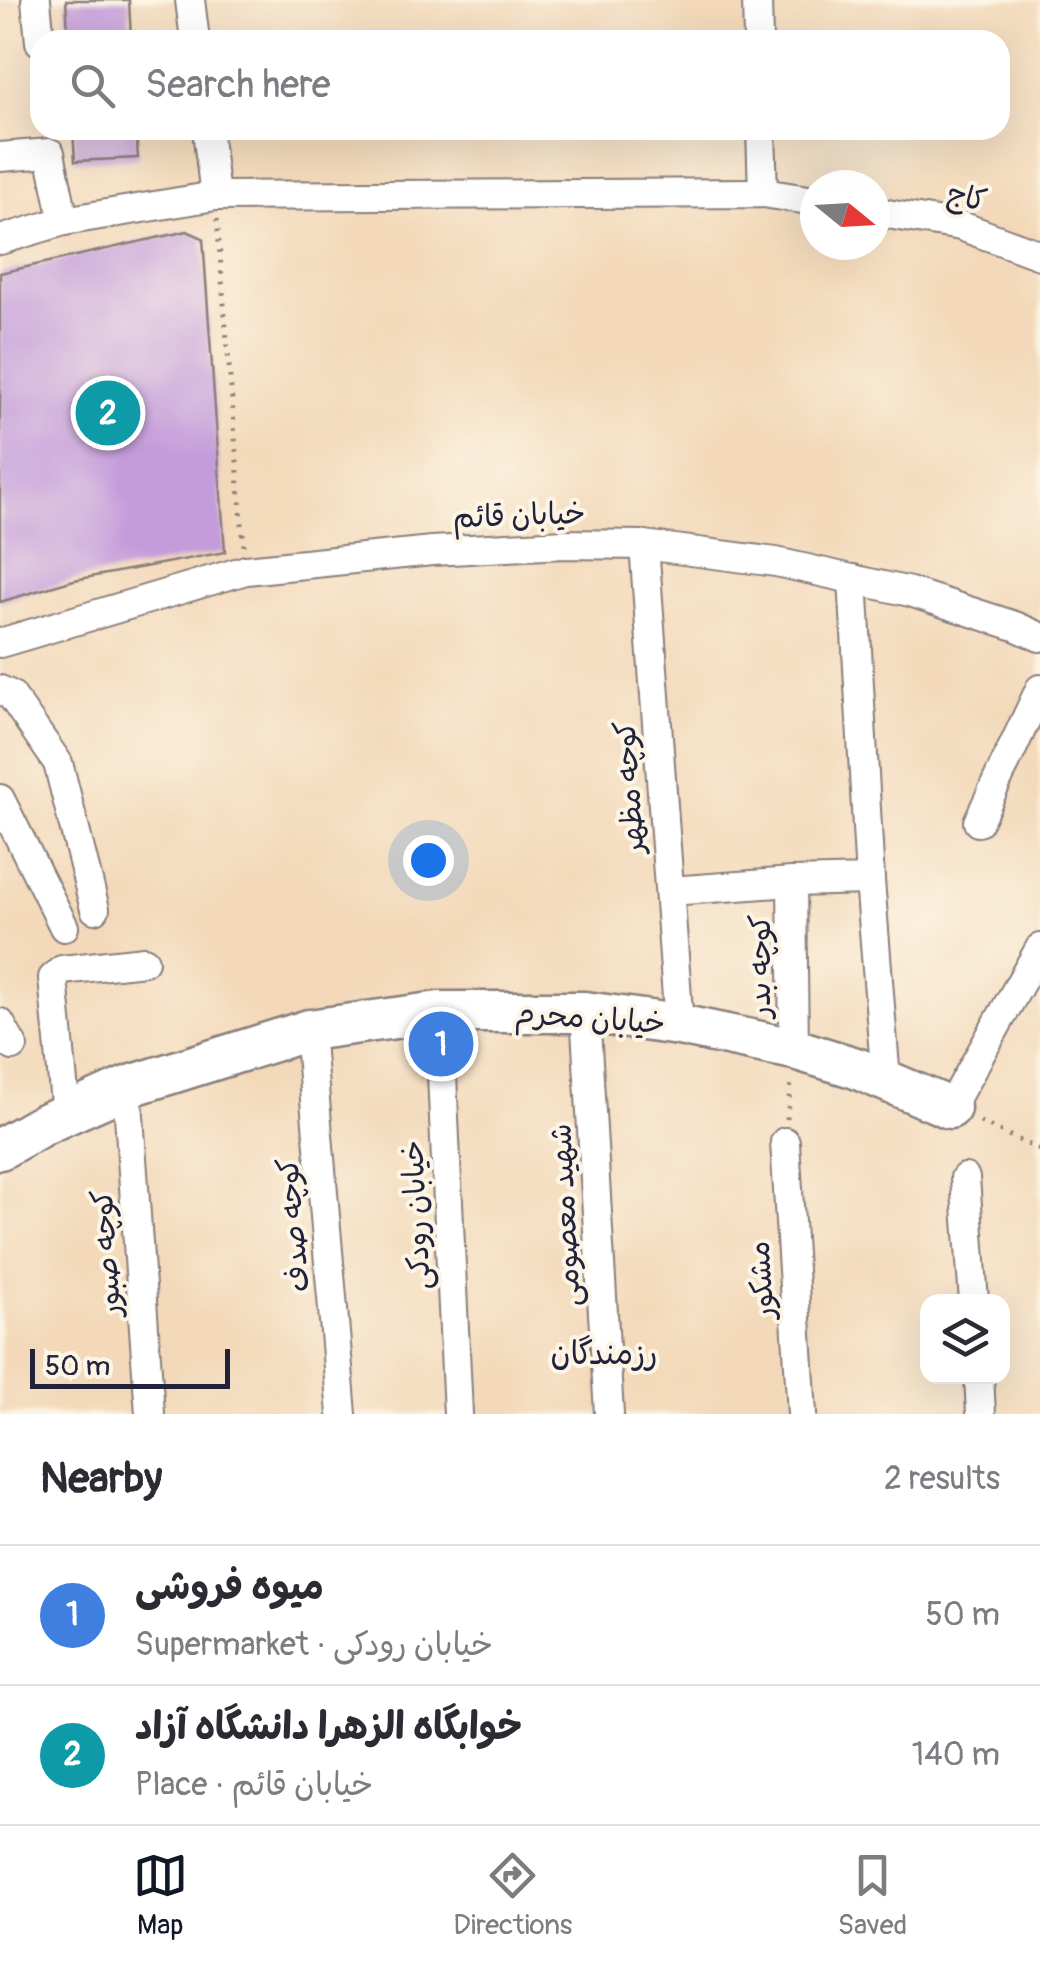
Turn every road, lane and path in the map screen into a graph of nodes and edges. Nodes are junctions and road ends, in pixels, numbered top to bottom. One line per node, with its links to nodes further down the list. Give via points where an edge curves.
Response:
1 (36, 0): 4 (street)
2 (190, 0): 5 (street)
3 (757, 0): 6 (street)
4 (39, 30)
5 (194, 30)
6 (758, 30)
7 (208, 140): 12 (street)
8 (761, 140): 11 (street)
9 (49, 142): 10 (street); 15 (street)
10 (0, 158)
11 (763, 192): 12 (street); 13 (street)
12 (216, 196): 15 (street); 19 (path)
13 (800, 199)
14 (890, 214): 17 (street, کاج, via 961,226)
15 (64, 221): 16 (street)
16 (0, 240)
17 (1040, 255)
18 (644, 545): 19 (street, خیابان قائم, via 432,551); 20 (street, خیابان قائم); 29 (street, کوچه مظهر)
19 (246, 570): 22 (street, خیابان قائم)
20 (853, 579): 21 (street, خیابان قائم); 27 (street)
21 (1040, 637)
22 (0, 643)
23 (1040, 689): 26 (street)
24 (0, 690): 30 (street, via 58,763)
25 (0, 799): 31 (street)
26 (978, 822)
27 (870, 880): 28 (street); 39 (street)
28 (792, 882): 29 (street); 38 (street, کوچه بدر)
29 (670, 892): 36 (street, کوچه مظهر)
30 (95, 909)
31 (64, 927)
32 (1040, 948): 41 (street)
33 (144, 961): 42 (street, via 62,970 53,978)
34 (439, 1012): 35 (street, خیابان محرم); 37 (street, خیابان محرم); 51 (street, خیابان رودکی)
35 (585, 1012): 36 (street, خیابان محرم); 52 (street, شهید معصومی)
36 (679, 1025): 38 (street, خیابان محرم)
37 (309, 1030): 40 (street, خیابان محرم); 50 (street, کوچه صدف)
38 (794, 1050): 39 (street, خیابان محرم); 43 (path)
39 (886, 1080): 41 (street, خیابان محرم)
40 (127, 1087): 42 (street, خیابان محرم); 49 (street, کوچه صبور)
41 (950, 1108): 45 (path)
42 (66, 1114): 44 (street, خیابان محرم)
43 (785, 1142): 53 (street, مشکور)
44 (0, 1149)
45 (1040, 1150)
46 (965, 1178): 47 (street)
47 (973, 1294)
48 (979, 1384): 54 (street)
49 (150, 1414)
50 (342, 1414)
51 (458, 1414)
52 (609, 1414)
53 (802, 1414)
54 (981, 1414)

